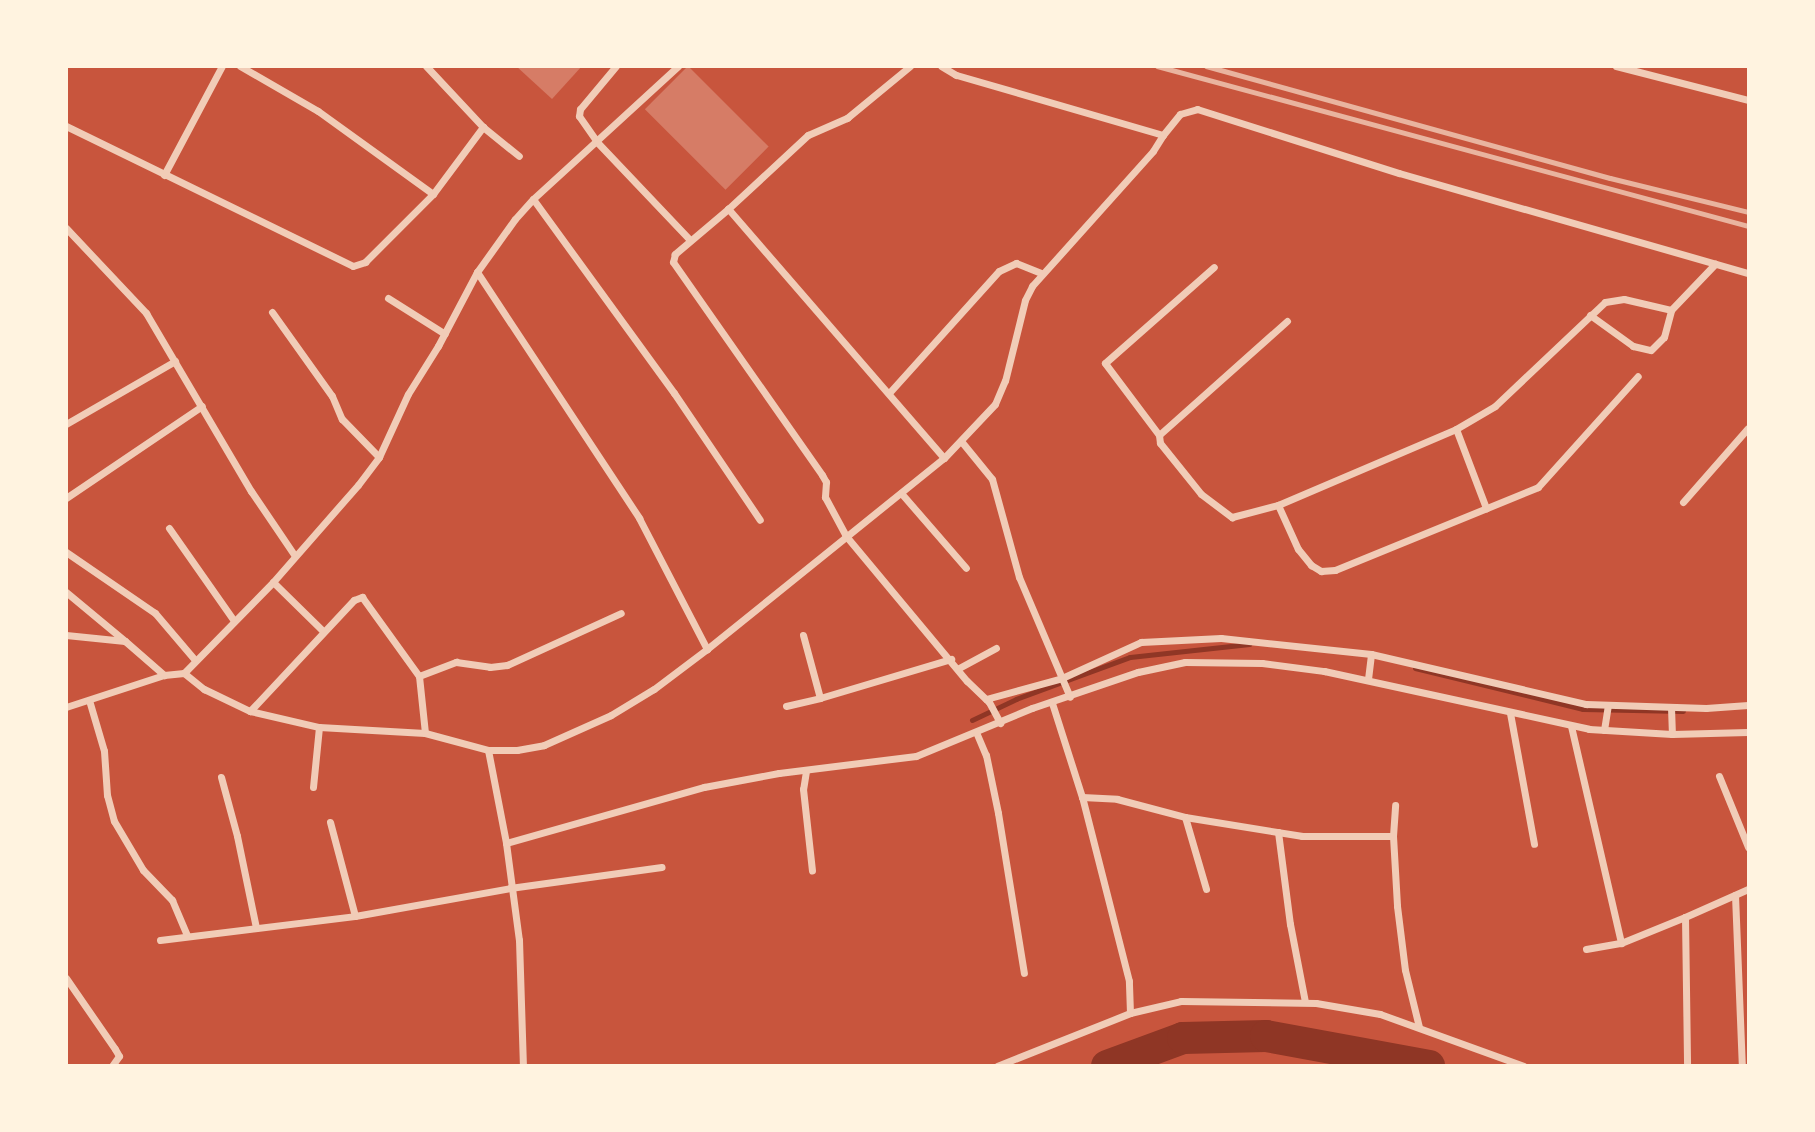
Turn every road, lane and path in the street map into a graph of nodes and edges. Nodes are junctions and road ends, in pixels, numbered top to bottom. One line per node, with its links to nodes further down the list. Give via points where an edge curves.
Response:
1 (222, 66): 15 (street)
2 (240, 66): 16 (street, via 318,111)
3 (426, 66): 11 (street)
4 (616, 66): 13 (street, via 580,109 579,116)
5 (678, 66): 13 (street)
6 (910, 66): 18 (street, via 847,118 808,135)
7 (940, 66): 12 (street, via 956,75)
8 (1616, 66): 9 (street)
9 (1748, 100)
10 (66, 126): 15 (street)
11 (483, 127): 14 (street); 16 (street)
12 (1163, 135): 21 (street, via 1180,114 1197,109); 24 (street)
13 (597, 142): 17 (street); 20 (street)
14 (519, 156)
15 (164, 175): 16 (street, via 353,266 365,262)
16 (433, 194)
17 (533, 199): 23 (street); 48 (street)
18 (728, 209): 20 (street); 34 (street)
19 (66, 228): 32 (street, via 137,302)
20 (690, 240): 50 (street, via 673,262 822,475 825,497)
21 (1715, 264): 25 (street); 27 (street)
22 (1214, 267): 39 (street, via 1105,363)
23 (477, 272): 31 (street); 63 (street, via 639,518)
24 (1041, 273): 34 (street, via 1016,263 999,271); 40 (street, via 1026,300 995,404)
25 (1748, 273)
26 (388, 298): 31 (street)
27 (1671, 310): 29 (street, via 1614,299); 29 (street, via 1664,337 1651,349 1633,346)
28 (272, 312): 41 (street, via 332,396 342,419)
29 (1590, 314): 38 (street, via 1495,406)
30 (1287, 321): 39 (street)
31 (445, 334): 41 (street, via 408,394)
32 (175, 361): 35 (street); 36 (street)
33 (1638, 376): 47 (street, via 1538,487)
34 (889, 393): 42 (street)
35 (202, 406): 44 (street); 52 (street)
36 (66, 424)
37 (1748, 428): 45 (street)
38 (1456, 429): 46 (street); 47 (street)
39 (1159, 435): 46 (street, via 1160,443 1201,494 1222,512 1232,517)
40 (961, 441): 42 (street); 72 (street, via 995,486 1019,577)
41 (379, 457): 52 (street)
42 (944, 458): 43 (street)
43 (901, 493): 50 (street); 53 (street)
44 (66, 498)
45 (1683, 502)
46 (1278, 505): 47 (street, via 1298,549 1321,571 1335,570)
47 (1486, 508)
48 (760, 520)
49 (169, 528): 57 (street)
50 (846, 536): 63 (street); 65 (street)
51 (66, 552): 66 (street, via 155,613)
52 (295, 556): 54 (street)
53 (966, 568)
54 (273, 582): 57 (street); 58 (street)
55 (66, 592): 61 (street)
56 (621, 613): 70 (street, via 507,665 456,662)
57 (234, 621): 66 (street)
58 (324, 632): 70 (street, via 354,600 365,598); 83 (street)
59 (66, 635): 61 (street)
60 (803, 635): 74 (street)
61 (125, 641): 69 (street)
62 (996, 648): 67 (street)
63 (707, 649): 93 (street, via 654,689 568,735 531,749)
64 (1371, 655): 71 (street); 72 (street, via 1221,638 1141,642); 81 (street)
65 (951, 659): 67 (street); 74 (street)
66 (195, 660): 68 (street)
67 (959, 668): 76 (street)
68 (184, 673): 69 (street); 83 (street, via 204,689)
69 (164, 675): 75 (street)
70 (419, 676): 92 (street)
71 (1368, 676): 73 (street, via 1262,663 1185,663 1138,672); 84 (street)
72 (1062, 680): 73 (street); 76 (street)
73 (1068, 695): 77 (street)
74 (820, 698): 79 (street)
75 (89, 701): 80 (street); 116 (street, via 104,751 114,821 143,870 172,900)
76 (988, 701): 85 (street)
77 (1052, 703): 85 (street); 98 (street)
78 (1748, 705): 82 (street)
79 (786, 706)
80 (66, 707)
81 (1608, 707): 82 (street); 88 (street)
82 (1671, 709): 89 (street)
83 (250, 711): 87 (street)
84 (1510, 713): 86 (street); 105 (street)
85 (1000, 723): 90 (street)
86 (1571, 726): 88 (street); 118 (street)
87 (319, 727): 92 (street); 97 (street)
88 (1606, 727): 89 (street)
89 (1672, 731): 91 (street)
90 (976, 732): 94 (street, via 916,756); 120 (street, via 999,813)
91 (1748, 732)
92 (425, 733): 93 (street)
93 (488, 750): 104 (street)
94 (806, 771): 104 (street, via 704,787); 108 (street, via 803,789)
95 (1718, 776): 106 (street)
96 (220, 777): 115 (street)
97 (313, 787)
98 (1082, 797): 100 (street, via 1117,799); 123 (street, via 1129,981)
99 (1395, 805): 103 (street)
100 (1185, 817): 102 (street); 110 (street)
101 (330, 822): 113 (street)
102 (1278, 832): 103 (street); 122 (street)
103 (1393, 836): 124 (street, via 1405,970)
104 (506, 841): 109 (street)
105 (1534, 845)
106 (1748, 847)
107 (662, 867): 109 (street)
108 (812, 871)
109 (510, 888): 113 (street); 126 (street, via 519,940)
110 (1206, 889)
111 (1748, 889): 112 (street)
112 (1735, 895): 114 (street); 130 (street)
113 (355, 916): 115 (street)
114 (1685, 918): 118 (street); 129 (street)
115 (256, 928): 116 (street)
116 (187, 936): 117 (street)
117 (160, 940)
118 (1621, 943): 119 (street)
119 (1586, 949)
120 (1024, 973)
121 (66, 978): 125 (street, via 116,1049 119,1056)
122 (1305, 1002): 123 (street, via 1181,1001); 124 (street, via 1361,1009)
123 (1130, 1013): 127 (street)
124 (1419, 1027): 128 (street)
125 (112, 1066)
126 (523, 1066)
127 (997, 1066)
128 (1524, 1066)
129 (1687, 1066)
130 (1742, 1066)

